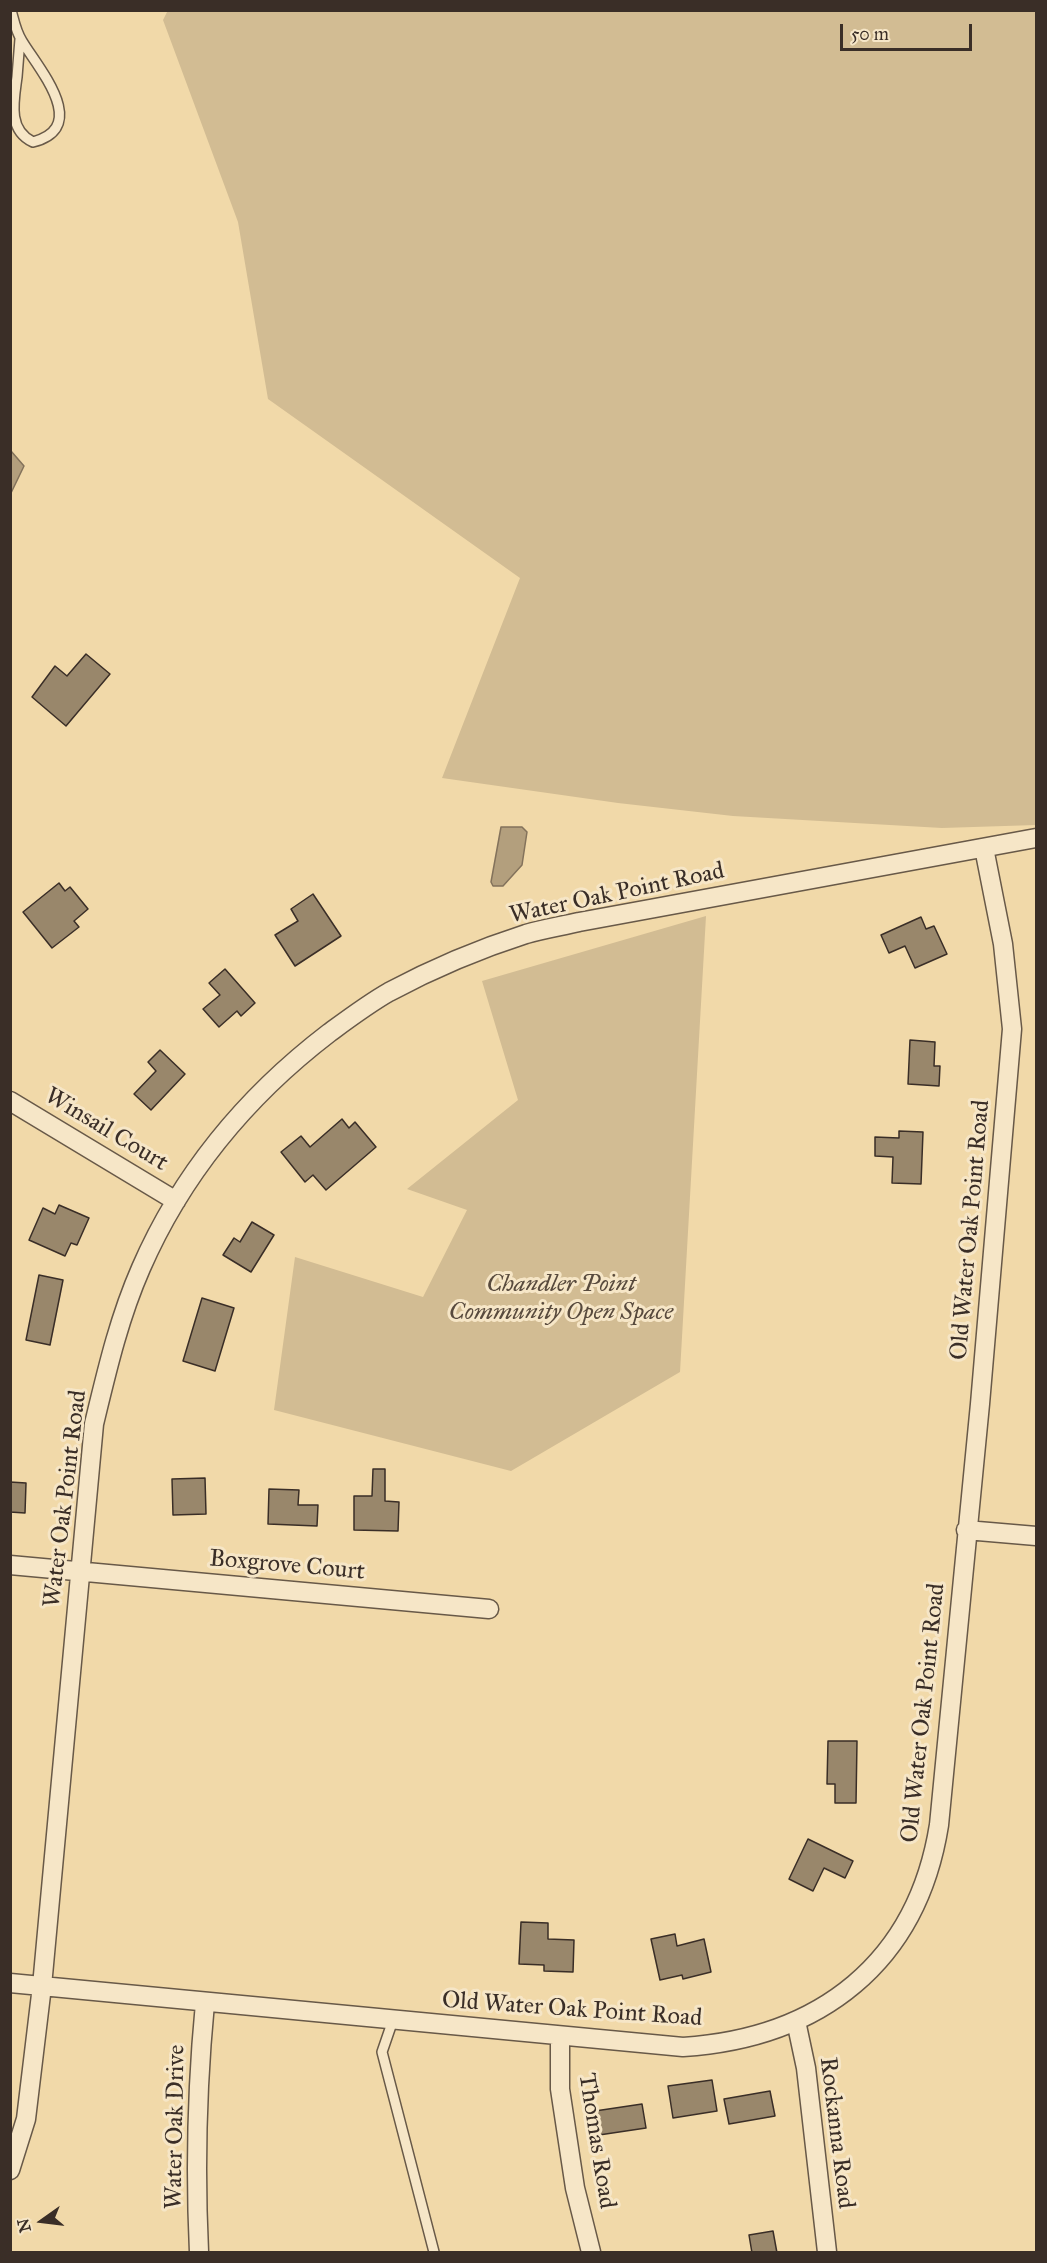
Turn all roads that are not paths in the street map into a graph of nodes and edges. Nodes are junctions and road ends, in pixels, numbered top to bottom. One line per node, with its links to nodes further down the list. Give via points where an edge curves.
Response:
1 (11, 10): 2 (lane)
2 (20, 39): 2 (lane, via 42,69 57,99 60,116 48,137 33,142 24,138 14,118)
3 (1036, 838): 4 (street, Water Oak Point Road)
4 (984, 848): 6 (street, Water Oak Point Road, via 579,922 527,934 464,957 387,993 310,1048 253,1100); 7 (street, Old Water Oak Point Road, via 1003,944 1012,1029)
5 (10, 1101): 6 (street, Winsail Court)
6 (176, 1201): 10 (street, Water Oak Point Road, via 141,1267 114,1340 94,1424)
7 (966, 1530): 8 (street); 16 (street, Old Water Oak Point Road, via 939,1825 923,1888 896,1938 862,1980)
8 (1036, 1536)
9 (10, 1565): 10 (street, Boxgrove Court)
10 (81, 1572): 11 (street, Boxgrove Court); 13 (street, Water Oak Point Road)
11 (489, 1609)
12 (10, 1983): 13 (street, Old Water Oak Point Road)
13 (42, 1986): 14 (street, Old Water Oak Point Road); 18 (street, Water Oak Point Road, via 26,2119)
14 (205, 2003): 15 (street, Old Water Oak Point Road); 19 (street, Water Oak Drive, via 197,2088)
15 (393, 2020): 17 (street, Old Water Oak Point Road); 20 (lane, via 382,2052)
16 (796, 2021): 17 (street, Old Water Oak Point Road, via 763,2033 683,2047); 22 (street, Rockanna Road, via 806,2068)
17 (560, 2037): 21 (street, Thomas Road, via 560,2089 575,2188)
18 (10, 2170)
19 (199, 2253)
20 (434, 2253)
21 (591, 2253)
22 (827, 2253)

